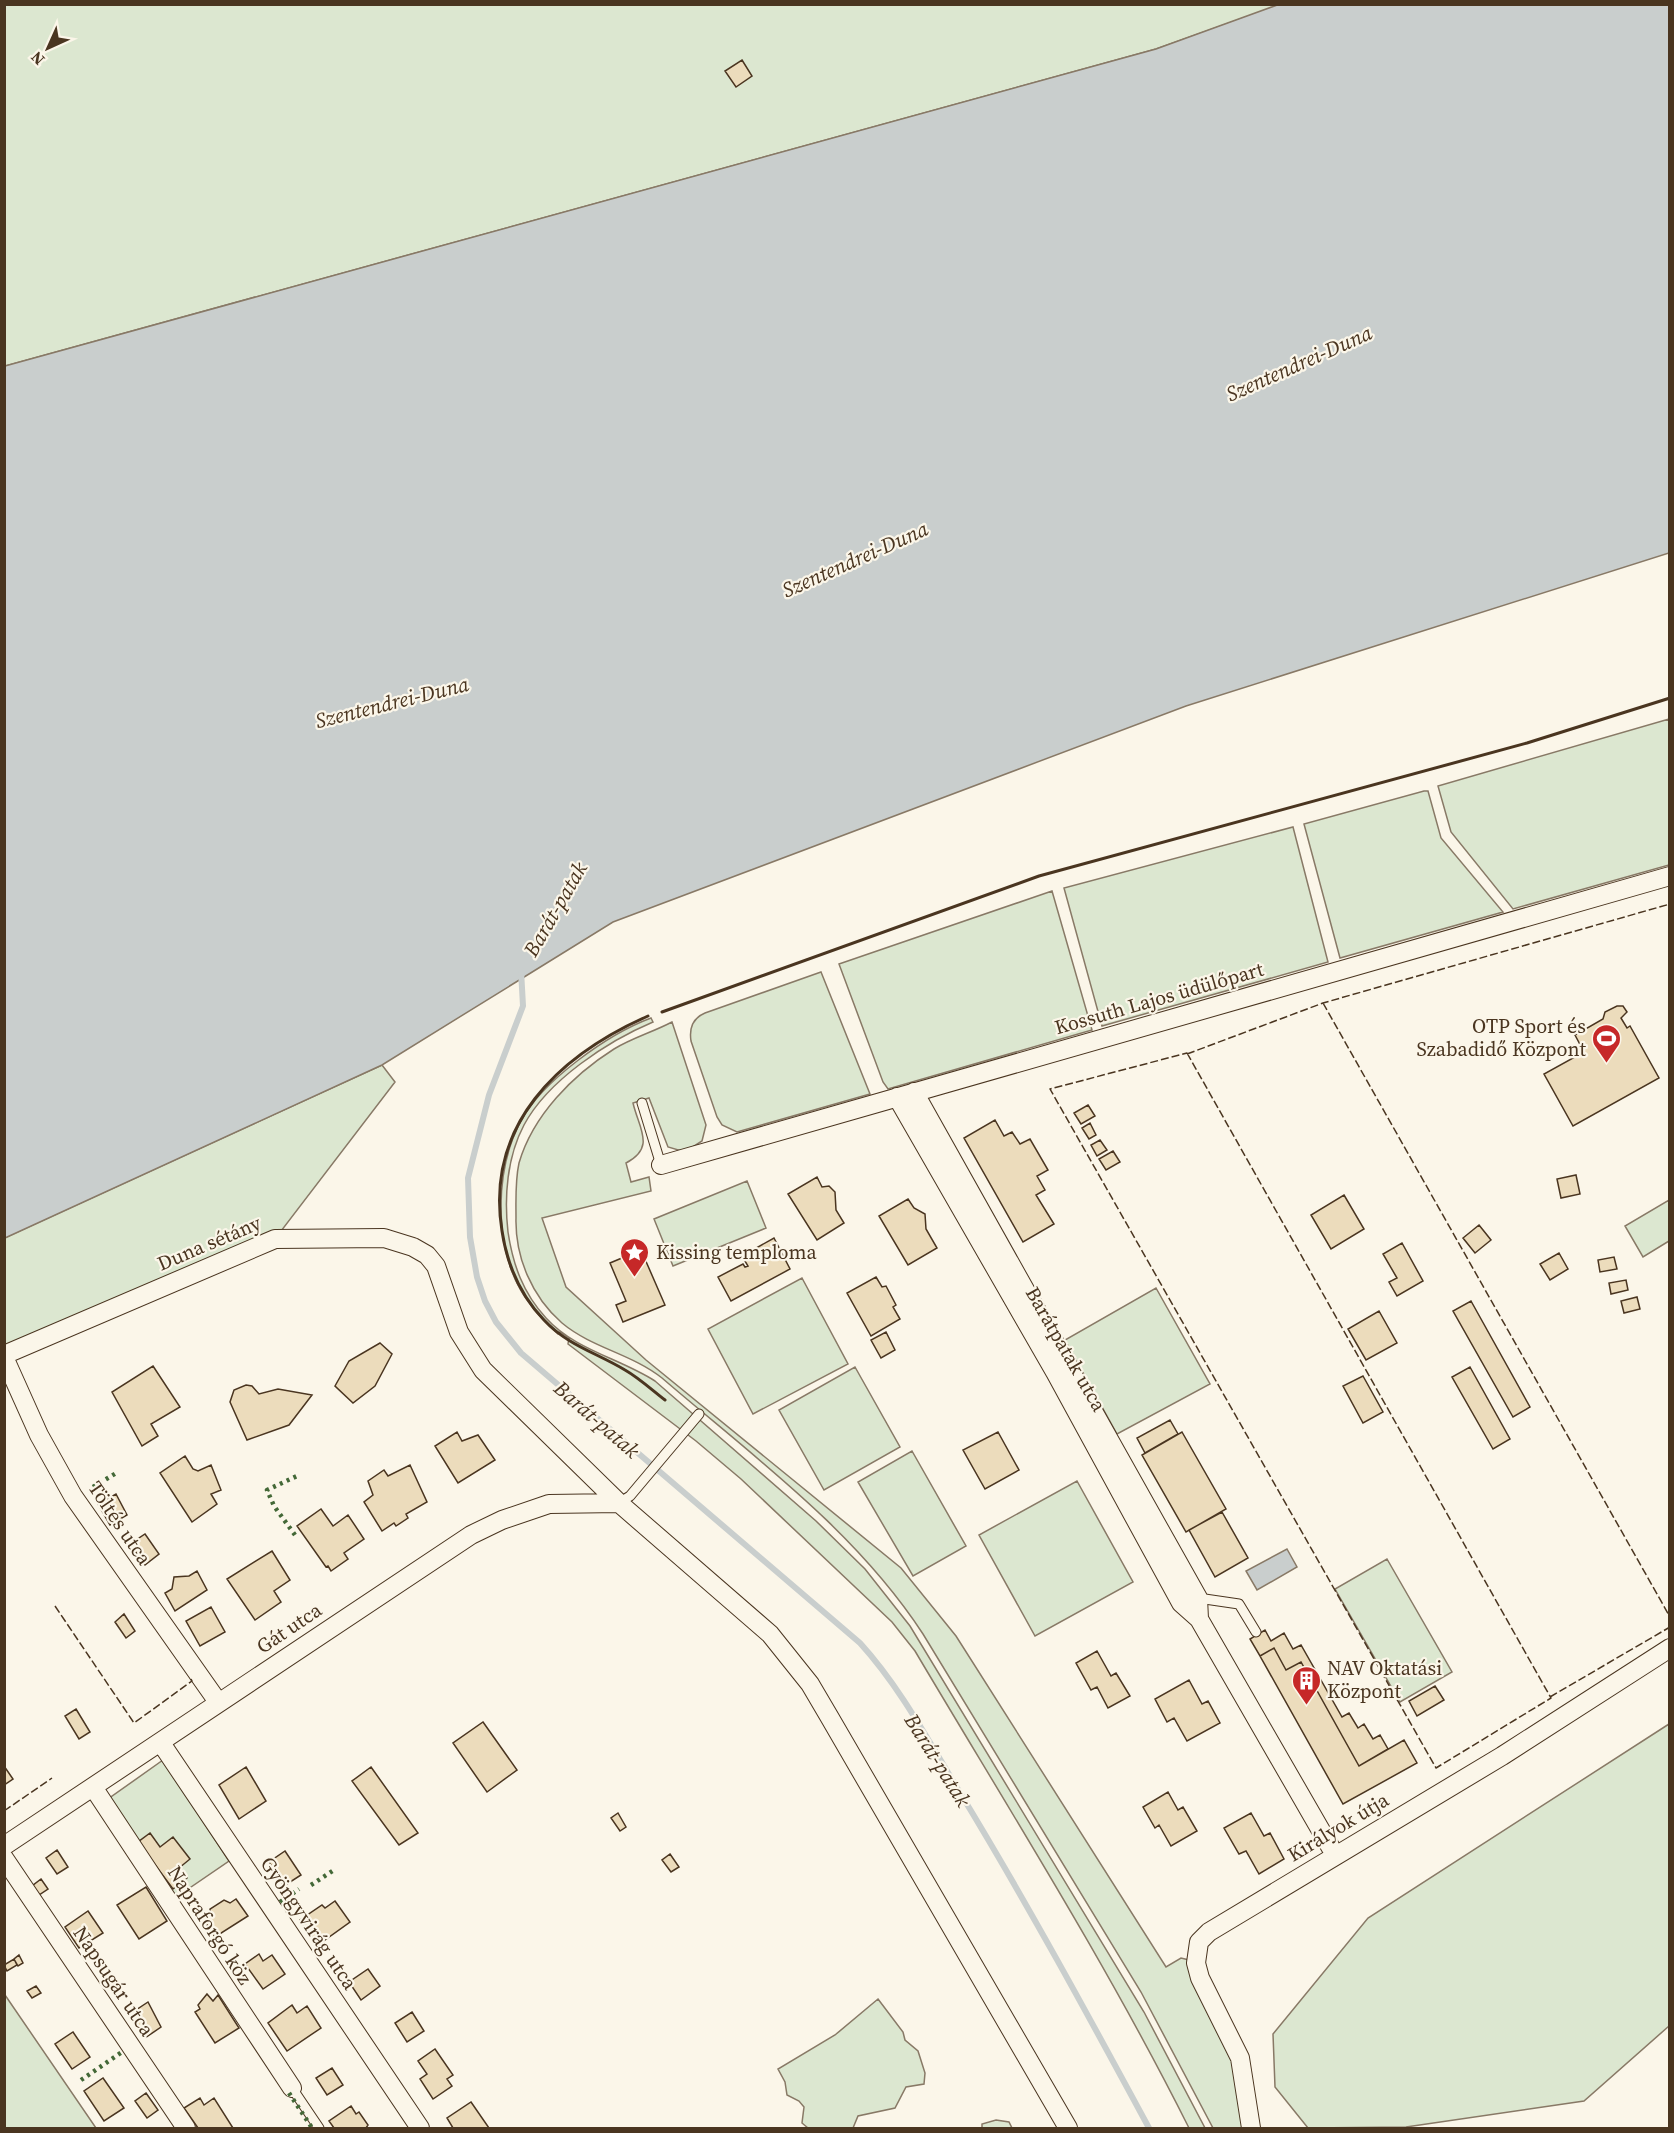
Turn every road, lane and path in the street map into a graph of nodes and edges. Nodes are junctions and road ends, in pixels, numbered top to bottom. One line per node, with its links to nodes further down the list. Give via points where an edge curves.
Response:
1 (1670, 876): 2 (street, Kossuth Lajos üdülőpart)
2 (905, 1094): 4 (street, Kossuth Lajos üdülőpart); 5 (street, Barátpatak utca)
3 (642, 1103): 4 (lane)
4 (661, 1165)
5 (977, 1221): 9 (street, Barátpatak utca); 10 (street, Barátpatak utca, via 1181,1603)
6 (4, 1356): 8 (street, Duna sétány, via 275,1239 384,1238 427,1255 436,1266 459,1332 483,1370); 13 (street, Töltés utca, via 39,1435 73,1496)
7 (699, 1414): 8 (lane, via 630,1496)
8 (619, 1503): 13 (street, Gát utca, via 549,1504 471,1535); 23 (street, via 770,1634 810,1684)
9 (1198, 1598): 10 (street, Barátpatak utca); 11 (lane, via 1239,1604)
10 (1199, 1619): 17 (street, Barátpatak utca)
11 (1256, 1632)
12 (1670, 1648): 17 (street, Királyok útja, via 1502,1756)
13 (218, 1702): 14 (street, Gát utca)
14 (161, 1743): 15 (street, Gát utca); 22 (street, Gyöngyvirág utca)
15 (93, 1787): 16 (street, Gát utca); 19 (street, Napraforgó köz)
16 (4, 1846)
17 (1335, 1855): 24 (street, Királyok útja, via 1209,1932 1199,1942 1198,1971 1240,2058)
18 (4, 1858): 20 (street, Napsugár utca)
19 (292, 2088): 21 (lane)
20 (186, 2128)
21 (320, 2128)
22 (420, 2128)
23 (1068, 2128)
24 (1251, 2128)

